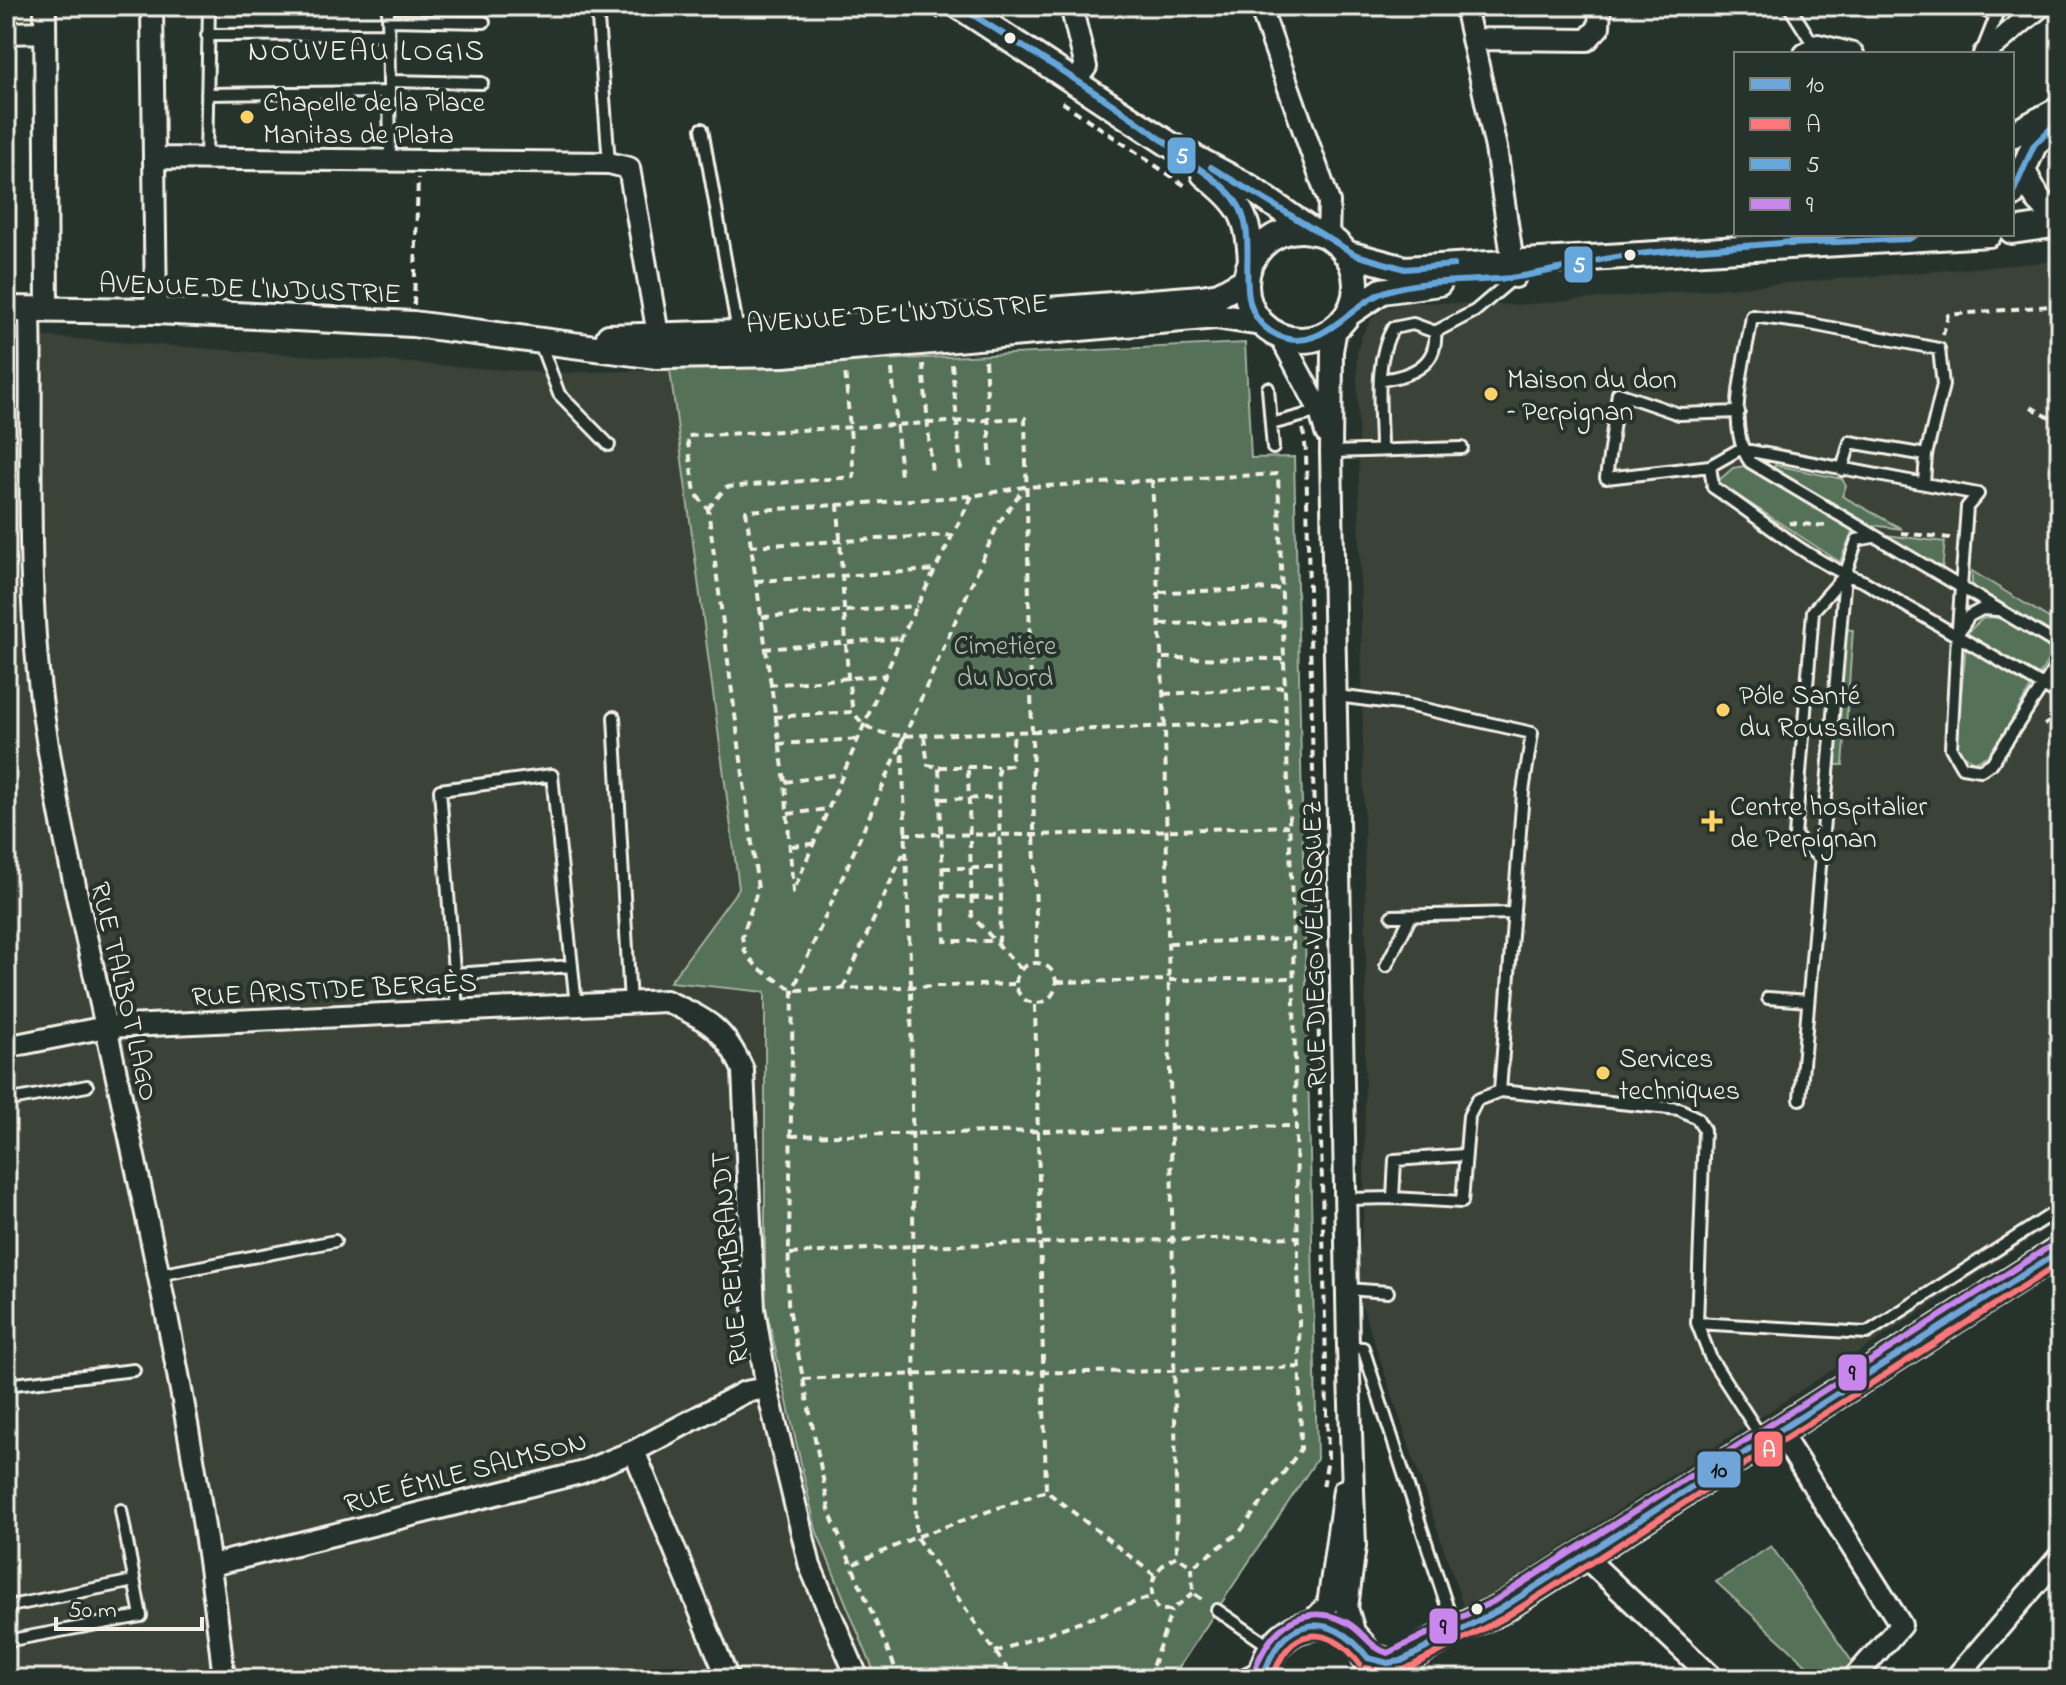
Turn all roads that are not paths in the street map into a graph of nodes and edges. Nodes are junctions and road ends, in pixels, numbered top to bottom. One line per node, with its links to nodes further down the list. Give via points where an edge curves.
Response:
1 (45, 6): 17 (street, RUE TALBOT LAGO)
2 (152, 6): 35 (street)
3 (209, 6): 20 (lane)
4 (388, 6): 15 (lane)
5 (597, 6): 38 (lane)
6 (1071, 6): 26 (street, via 1086,67)
7 (1260, 6): 46 (street, via 1329,202)
8 (1465, 6): 21 (street)
9 (1600, 6): 21 (street, via 1599,27 1587,40)
10 (1789, 6): 22 (lane)
11 (1975, 6): 13 (lane)
12 (2041, 6): 25 (street)
13 (1998, 11): 24 (lane)
14 (955, 16): 26 (street)
15 (388, 20): 16 (lane); 19 (lane)
16 (484, 22)
17 (45, 32): 18 (street); 50 (street, RUE TALBOT LAGO)
18 (6, 33)
19 (388, 34): 20 (lane); 28 (lane)
20 (207, 35): 29 (lane)
21 (1472, 39): 48 (street, via 1496,148)
22 (1810, 50): 23 (street, via 1830,46)
23 (1847, 52)
24 (1984, 52)
25 (1985, 52)
26 (1075, 81): 34 (street)
27 (482, 83): 28 (lane)
28 (389, 87): 29 (lane); 37 (lane)
29 (207, 94): 36 (lane)
30 (2060, 109): 33 (street)
31 (2060, 119): 39 (street, via 2034,145)
32 (702, 129): 57 (lane)
33 (2014, 134)
34 (1169, 144): 46 (street, via 1249,187); 49 (street, via 1236,201 1249,227)
35 (154, 158): 36 (street); 51 (street)
36 (206, 158): 37 (street)
37 (390, 161): 38 (street)
38 (609, 163): 58 (street, via 629,168)
39 (2024, 173): 40 (street); 42 (street, via 2038,199)
40 (2014, 191)
41 (2014, 211): 42 (street)
42 (2058, 218): 43 (street)
43 (2014, 230)
44 (1837, 236): 47 (street)
45 (1914, 236): 47 (street)
46 (1329, 241): 48 (street, via 1405,269); 49 (street, via 1294,231 1277,236 1261,247); 52 (street, via 1356,282)
47 (1808, 243): 48 (street)
48 (1514, 270): 52 (street, via 1392,289); 54 (lane, via 1475,311)
49 (1248, 271): 53 (street, via 1246,296); 55 (street, AVENUE DE L'INDUSTRIE, via 1219,295)
50 (28, 309): 51 (street, AVENUE DE L'INDUSTRIE); 98 (street, RUE TALBOT LAGO, via 34,584 43,717)
51 (156, 311): 56 (street, AVENUE DE L'INDUSTRIE, via 413,324)
52 (1342, 320): 53 (street, via 1309,340); 69 (street, RUE DIEGO VÉLASQUEZ, via 1332,351)
53 (1270, 330): 55 (street, AVENUE DE L'INDUSTRIE, via 1216,316); 62 (street, RUE DIEGO VÉLASQUEZ)
54 (1435, 332): 59 (lane, via 1436,347 1427,363 1403,377); 59 (lane, via 1413,324 1393,328 1381,348)
55 (863, 336): 57 (street, AVENUE DE L'INDUSTRIE)
56 (538, 338): 58 (street, AVENUE DE L'INDUSTRIE); 64 (lane, via 559,394)
57 (740, 344): 58 (street, AVENUE DE L'INDUSTRIE)
58 (656, 346)
59 (1381, 380): 66 (lane)
60 (1268, 388): 63 (lane)
61 (1739, 412): 68 (lane); 70 (lane, via 1752,316 1939,349 1943,385); 71 (lane, via 1679,414 1618,393 1606,478)
62 (1311, 415): 63 (lane); 69 (street, RUE DIEGO VÉLASQUEZ)
63 (1271, 424): 65 (lane)
64 (609, 445)
65 (1273, 448)
66 (1381, 448): 67 (lane); 69 (lane)
67 (1462, 448)
68 (1740, 449): 71 (lane); 72 (lane); 74 (lane, via 1750,462)
69 (1331, 452): 82 (street, RUE DIEGO VÉLASQUEZ)
70 (1926, 455): 72 (lane, via 1850,442); 73 (lane)
71 (1710, 466): 75 (lane, via 1713,487)
72 (1842, 470): 73 (lane)
73 (1924, 483): 76 (lane, via 1978,494 1967,507)
74 (1873, 537): 75 (lane, via 1857,540); 76 (lane)
75 (1845, 575): 78 (lane); 85 (lane); 85 (lane, via 1813,611 1795,836)
76 (1960, 587): 77 (lane); 78 (lane)
77 (1998, 610): 78 (lane, via 1982,609 1969,616); 79 (lane)
78 (1957, 635): 81 (lane); 81 (lane, via 1951,748 1962,767 1981,770 1992,763)
79 (2060, 646)
80 (2060, 660): 81 (lane)
81 (2043, 686): 83 (lane)
82 (1337, 696): 86 (lane, via 1407,705 1532,733); 106 (street, RUE DIEGO VÉLASQUEZ)
83 (2060, 696)
84 (614, 717): 95 (lane)
85 (1822, 860): 94 (lane)
86 (1514, 913): 88 (lane); 101 (lane)
87 (1392, 916): 88 (lane)
88 (1411, 916): 90 (lane)
89 (572, 966): 91 (lane); 91 (lane, via 552,775 440,790); 96 (lane)
90 (1386, 966)
91 (454, 974): 97 (lane)
92 (1768, 998): 94 (lane)
93 (666, 1001): 95 (street, RUE ARISTIDE BERGÈS); 117 (street, RUE REMBRANDT, via 706,1019 730,1041 743,1070 753,1294)
94 (1808, 1001): 102 (lane)
95 (630, 1003): 96 (street, RUE ARISTIDE BERGÈS)
96 (576, 1005): 97 (street, RUE ARISTIDE BERGÈS)
97 (457, 1010): 98 (street, RUE ARISTIDE BERGÈS)
98 (106, 1027): 99 (street, RUE ARISTIDE BERGÈS); 110 (street, RUE TALBOT LAGO)
99 (6, 1047)
100 (87, 1086): 103 (lane)
101 (1500, 1091): 104 (lane, via 1477,1100 1469,1116); 113 (lane, via 1679,1109 1697,1118 1704,1130)
102 (1800, 1099)
103 (6, 1101)
104 (1465, 1155): 105 (lane, via 1395,1160); 105 (lane, via 1462,1202)
105 (1393, 1198): 106 (lane)
106 (1346, 1199): 111 (street, RUE DIEGO VÉLASQUEZ)
107 (2060, 1209): 113 (lane, via 1867,1333)
108 (335, 1241): 110 (lane)
109 (2060, 1251): 119 (main road)
110 (158, 1275): 124 (street, RUE TALBOT LAGO)
111 (1347, 1289): 112 (lane); 114 (street, RUE DIEGO VÉLASQUEZ)
112 (1388, 1292)
113 (1697, 1323): 119 (lane, via 1711,1359)
114 (1348, 1347): 118 (street, RUE DIEGO VÉLASQUEZ); 130 (lane, via 1363,1348)
115 (134, 1370): 116 (lane)
116 (6, 1385)
117 (767, 1388): 120 (street, RUE ÉMILE SALMSON, via 745,1392); 136 (street, RUE REMBRANDT, via 810,1566)
118 (1352, 1435): 129 (street, RUE DIEGO VÉLASQUEZ, via 1328,1605); 132 (street, RUE DIEGO VÉLASQUEZ, via 1355,1546 1347,1608)
119 (1771, 1436): 122 (main road); 140 (street, via 1901,1625)
120 (634, 1451): 124 (street, RUE ÉMILE SALMSON, via 580,1473); 135 (street)
121 (121, 1510): 125 (lane)
122 (1584, 1556): 128 (main road); 139 (street)
123 (2060, 1556): 141 (street)
124 (212, 1565): 134 (street, RUE TALBOT LAGO)
125 (134, 1581): 126 (lane); 131 (lane, via 141,1616)
126 (6, 1610)
127 (1217, 1610): 133 (lane)
128 (1499, 1610): 130 (main road); 138 (main road, via 1473,1637)
129 (1308, 1625): 132 (main road, via 1342,1630); 133 (main road, via 1282,1637)
130 (1455, 1630): 132 (main road, via 1401,1661)
131 (6, 1641)
132 (1365, 1659)
133 (1267, 1664): 137 (lane)
134 (224, 1679)
135 (728, 1679)
136 (858, 1679)
137 (1234, 1679)
138 (1402, 1679)
139 (1714, 1679)
140 (1853, 1679)
141 (1955, 1679)

